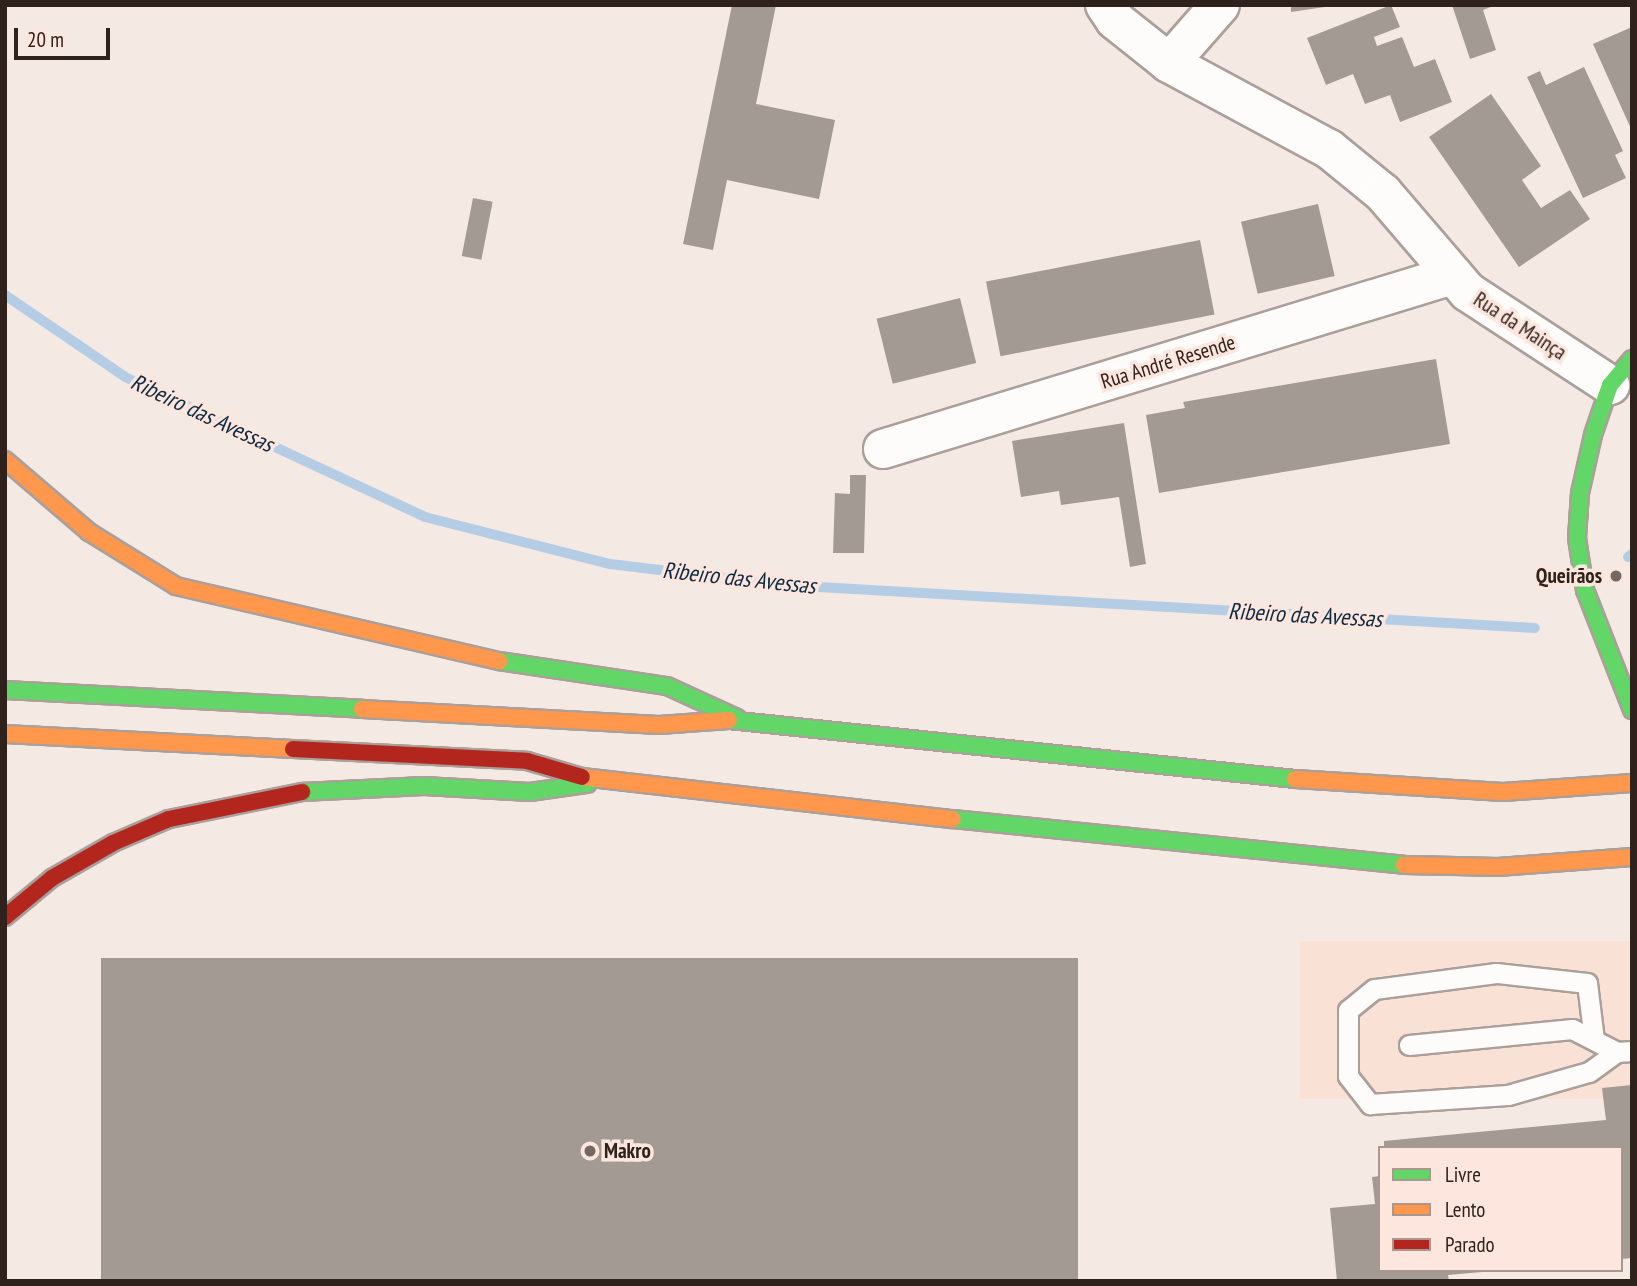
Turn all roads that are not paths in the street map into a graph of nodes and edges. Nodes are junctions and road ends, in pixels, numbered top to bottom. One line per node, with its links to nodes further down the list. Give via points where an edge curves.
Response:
1 (1105, 5): 3 (street, Rua da Mainça, via 1115,20)
2 (1220, 5): 3 (street)
3 (1169, 63): 4 (street, Rua da Mainça, via 1329,149 1382,193)
4 (1453, 275): 5 (street, Rua da Mainça, via 1468,292); 6 (street, Rua André Resende)
5 (1621, 372): 9 (main road, Rua da Mainça, via 1580,493 1577,538 1585,590)
6 (883, 449)
7 (5, 460): 10 (main road, via 89,533 176,586 532,669 667,686)
8 (5, 690): 10 (main road, via 659,725)
9 (1632, 710)
10 (739, 719): 13 (main road, via 1261,776 1503,792)
11 (5, 734): 12 (main road, via 527,761)
12 (598, 782): 14 (main road, via 1392,865 1498,867); 15 (main road, via 530,792 424,786 311,791 241,802 169,819 113,843 52,878)
13 (1632, 783)
14 (1632, 857)
15 (5, 917)
16 (1594, 1040): 17 (lane, via 1572,1029); 18 (lane); 18 (lane, via 1587,983 1496,973 1374,989 1348,1010 1348,1076 1370,1104 1508,1095 1590,1072)
17 (1409, 1045)
18 (1624, 1052)

